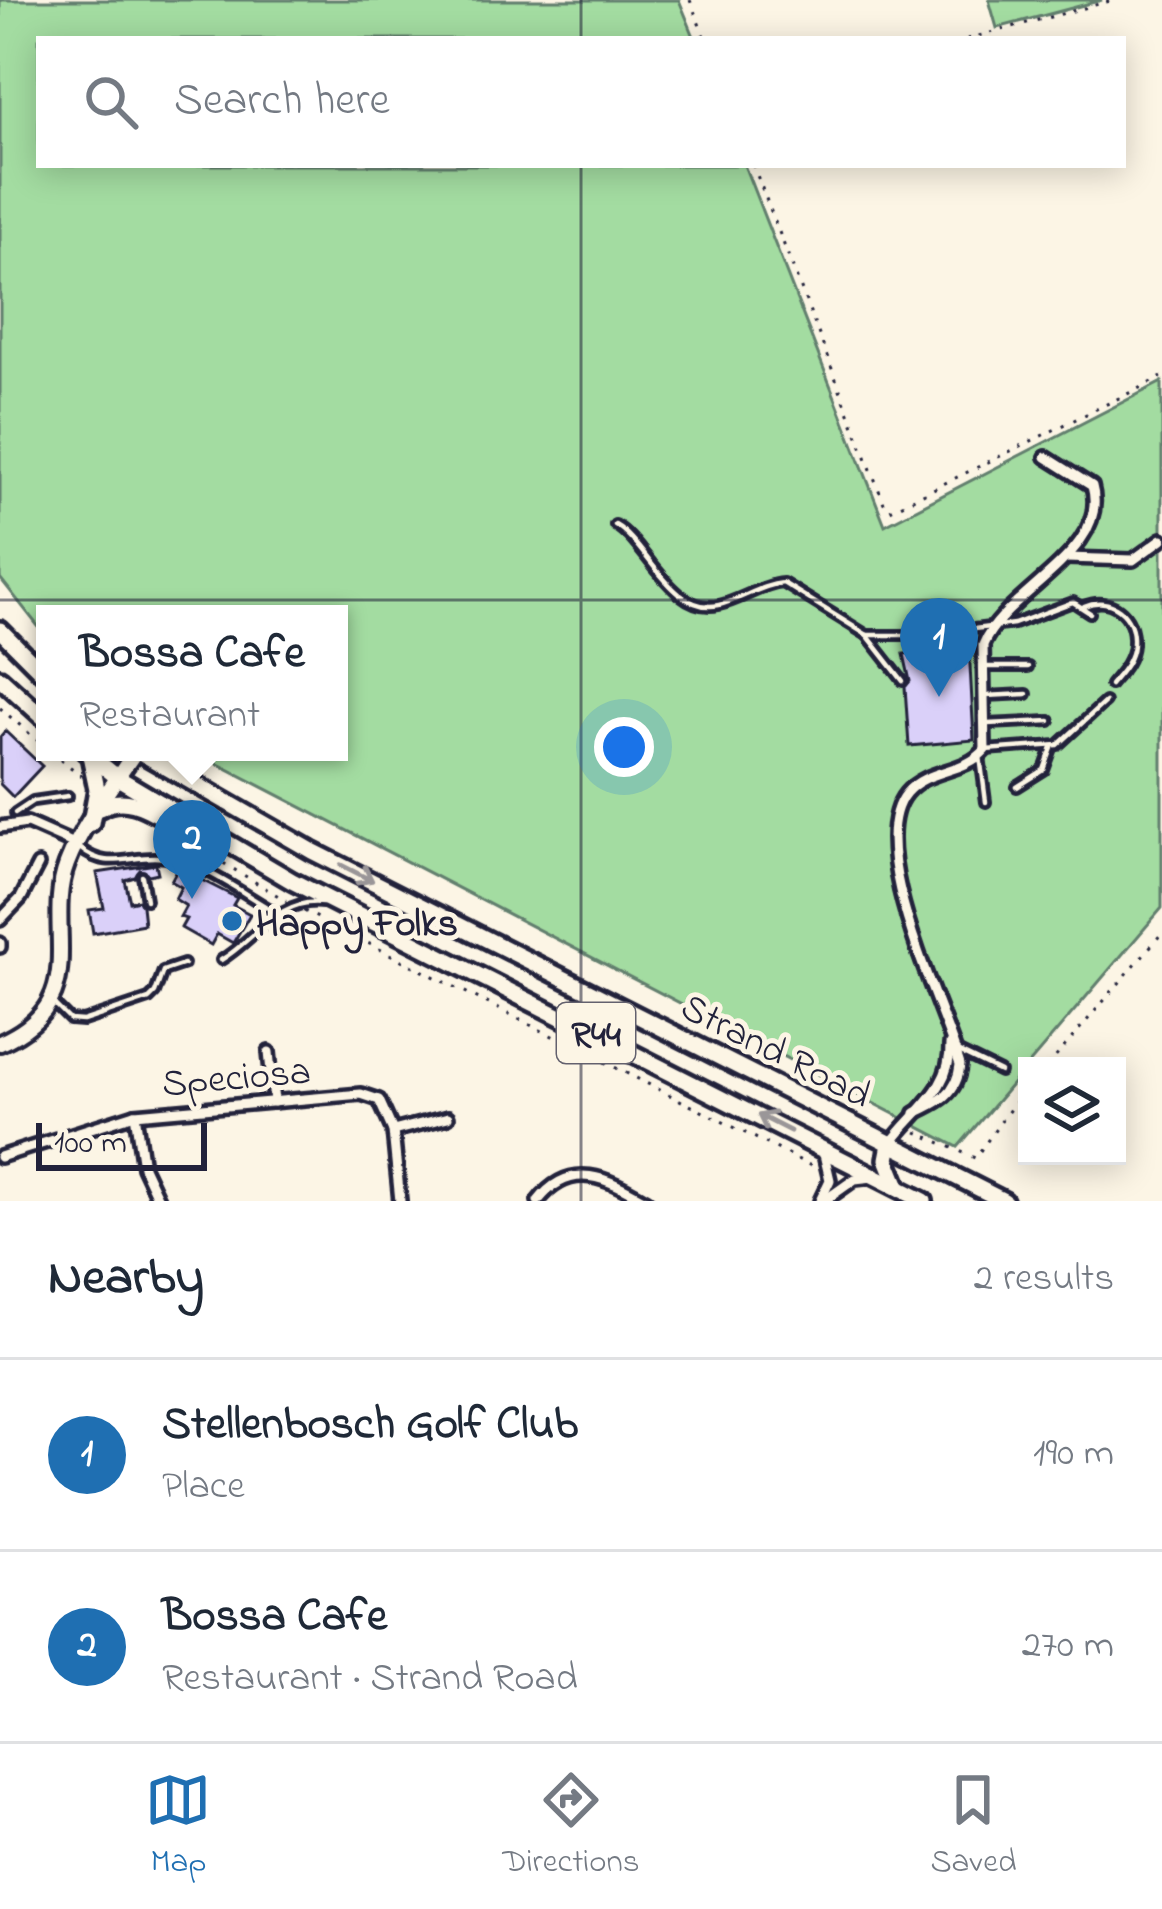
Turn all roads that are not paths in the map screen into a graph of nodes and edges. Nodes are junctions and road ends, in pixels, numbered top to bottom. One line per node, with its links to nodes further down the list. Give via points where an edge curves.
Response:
1 (1046, 457): 4 (street, via 1087,481 1094,494 1087,529)
2 (615, 525): 9 (lane, via 663,579 701,603 784,583)
3 (1162, 539): 4 (street, via 1133,560)
4 (1066, 557): 7 (street)
5 (1084, 606): 6 (lane); 7 (lane, via 1066,603 1023,622); 15 (lane, via 1109,601 1133,635 1129,660)
6 (1090, 613)
7 (995, 623): 9 (lane); 11 (street, via 983,645)
8 (0, 630): 10 (main road)
9 (867, 635): 14 (lane)
10 (36, 666)
11 (984, 667): 12 (lane); 17 (street)
12 (1028, 667)
13 (0, 678): 19 (main road)
14 (903, 681)
15 (1110, 685)
16 (1028, 694): 17 (lane)
17 (985, 696): 21 (street)
18 (1105, 702): 22 (lane)
19 (36, 711)
20 (1050, 721): 21 (lane)
21 (987, 724): 23 (street)
22 (1052, 748): 23 (lane); 29 (lane, via 1043,770)
23 (983, 753): 31 (lane); 46 (street, via 914,785 891,832 895,871)
24 (90, 761): 33 (main road)
25 (98, 761): 28 (main road, Strand Road / R44)
26 (131, 761): 28 (street)
27 (154, 761): 56 (main road, Strand Road / R44, one-way to 56, via 312,851)
28 (118, 778): 33 (street); 35 (main road, Strand Road / R44)
29 (1017, 787)
30 (68, 796): 32 (lane)
31 (986, 802)
32 (15, 813)
33 (95, 815): 35 (main road, via 114,799 130,800 191,835); 36 (street)
34 (0, 826): 36 (street, via 28,823)
35 (221, 839): 40 (main road, Strand Road / R44)
36 (76, 845): 41 (lane, via 98,861 162,857 190,864); 45 (street, via 63,879 61,968)
37 (38, 865): 42 (street)
38 (142, 876): 39 (lane)
39 (146, 900)
40 (346, 908): 41 (lane, via 310,901); 57 (main road, Strand Road / R44, one-way to 40)
41 (277, 913): 43 (lane)
42 (0, 920)
43 (221, 960)
44 (184, 964): 45 (lane, via 163,970 149,999 82,1021 70,1020)
45 (50, 998): 47 (street, via 28,1026)
46 (950, 1038): 48 (street); 52 (street, via 947,1074)
47 (0, 1043)
48 (955, 1050): 50 (lane); 52 (street, via 960,1071 952,1092)
49 (269, 1052): 51 (street)
50 (1000, 1072)
51 (274, 1102): 53 (street, Speciosa); 55 (street, Speciosa, via 361,1094 379,1100)
52 (915, 1113): 56 (street)
53 (135, 1114): 58 (street, Speciosa); 62 (street, via 143,1167)
54 (448, 1118): 55 (street)
55 (393, 1132): 63 (street)
56 (890, 1144): 59 (main road); 61 (main road); 68 (main road, Strand Road / R44)
57 (822, 1147): 59 (main road, Strand Road / R44); 66 (street, via 830,1180)
58 (0, 1157)
59 (849, 1162): 60 (main road, Strand Road / R44)
60 (878, 1177): 61 (main road, Strand Road / R44); 66 (street, via 855,1179)
61 (899, 1188): 67 (main road, Strand Road / R44)
62 (159, 1201)
63 (400, 1201)
64 (538, 1201): 65 (street, via 561,1180 594,1176)
65 (647, 1201)
66 (822, 1201)
67 (924, 1201)
68 (1004, 1201)

